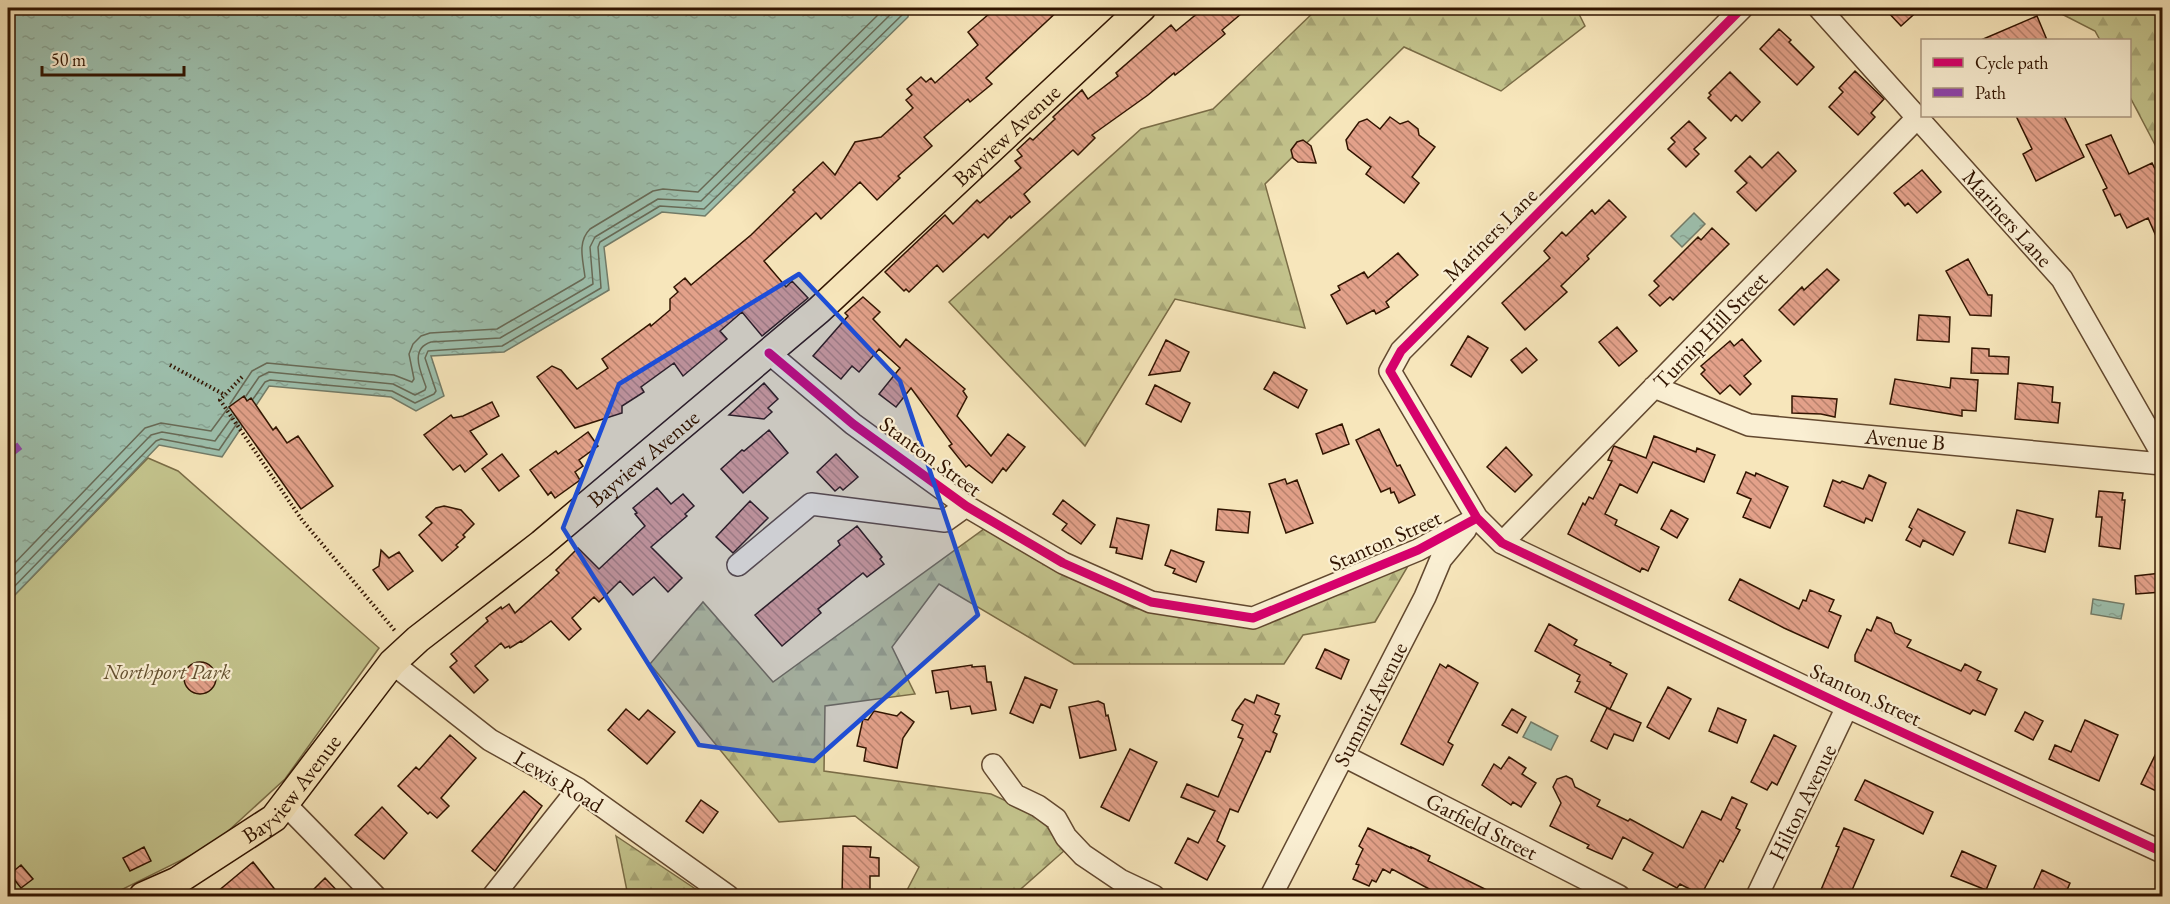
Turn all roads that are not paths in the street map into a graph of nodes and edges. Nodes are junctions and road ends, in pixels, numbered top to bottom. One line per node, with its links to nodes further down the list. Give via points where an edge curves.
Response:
1 (1142, 8): 5 (main road, Bayview Avenue)
2 (1742, 8): 10 (street, Mariners Lane, via 1401,351 1390,371)
3 (1819, 8): 4 (street, Mariners Lane)
4 (1918, 117): 6 (street, Turnip Hill Street); 7 (street, Mariners Lane, via 2062,279)
5 (769, 353): 9 (street, Stanton Street, via 854,424); 13 (main road, Bayview Avenue)
6 (1654, 387): 8 (street, Avenue B, via 1749,425); 11 (street, Turnip Hill Street)
7 (2163, 454)
8 (2163, 464)
9 (966, 506): 10 (street, Stanton Street, via 1063,562 1150,602 1253,618 1418,550); 12 (street, via 945,521 811,504)
10 (1477, 518): 11 (street, Stanton Street); 15 (street, Summit Avenue, via 1441,559)
11 (1502, 543): 14 (street, Stanton Street)
12 (738, 565)
13 (392, 663): 17 (street, Lewis Road, via 490,740); 18 (main road, Bayview Avenue)
14 (1847, 707): 19 (street, Stanton Street); 27 (street, Hilton Avenue)
15 (1344, 756): 25 (street, Summit Avenue); 26 (street, Garfield Street)
16 (993, 765): 24 (street, via 1015,795 1056,819 1083,855)
17 (578, 789): 22 (street); 23 (street, Lewis Road)
18 (285, 804): 20 (main road, Bayview Avenue, via 274,818 233,846); 21 (street)
19 (2163, 852)
20 (143, 897)
21 (375, 897)
22 (493, 897)
23 (728, 897)
24 (1154, 897)
25 (1270, 897)
26 (1619, 897)
27 (1757, 897)

